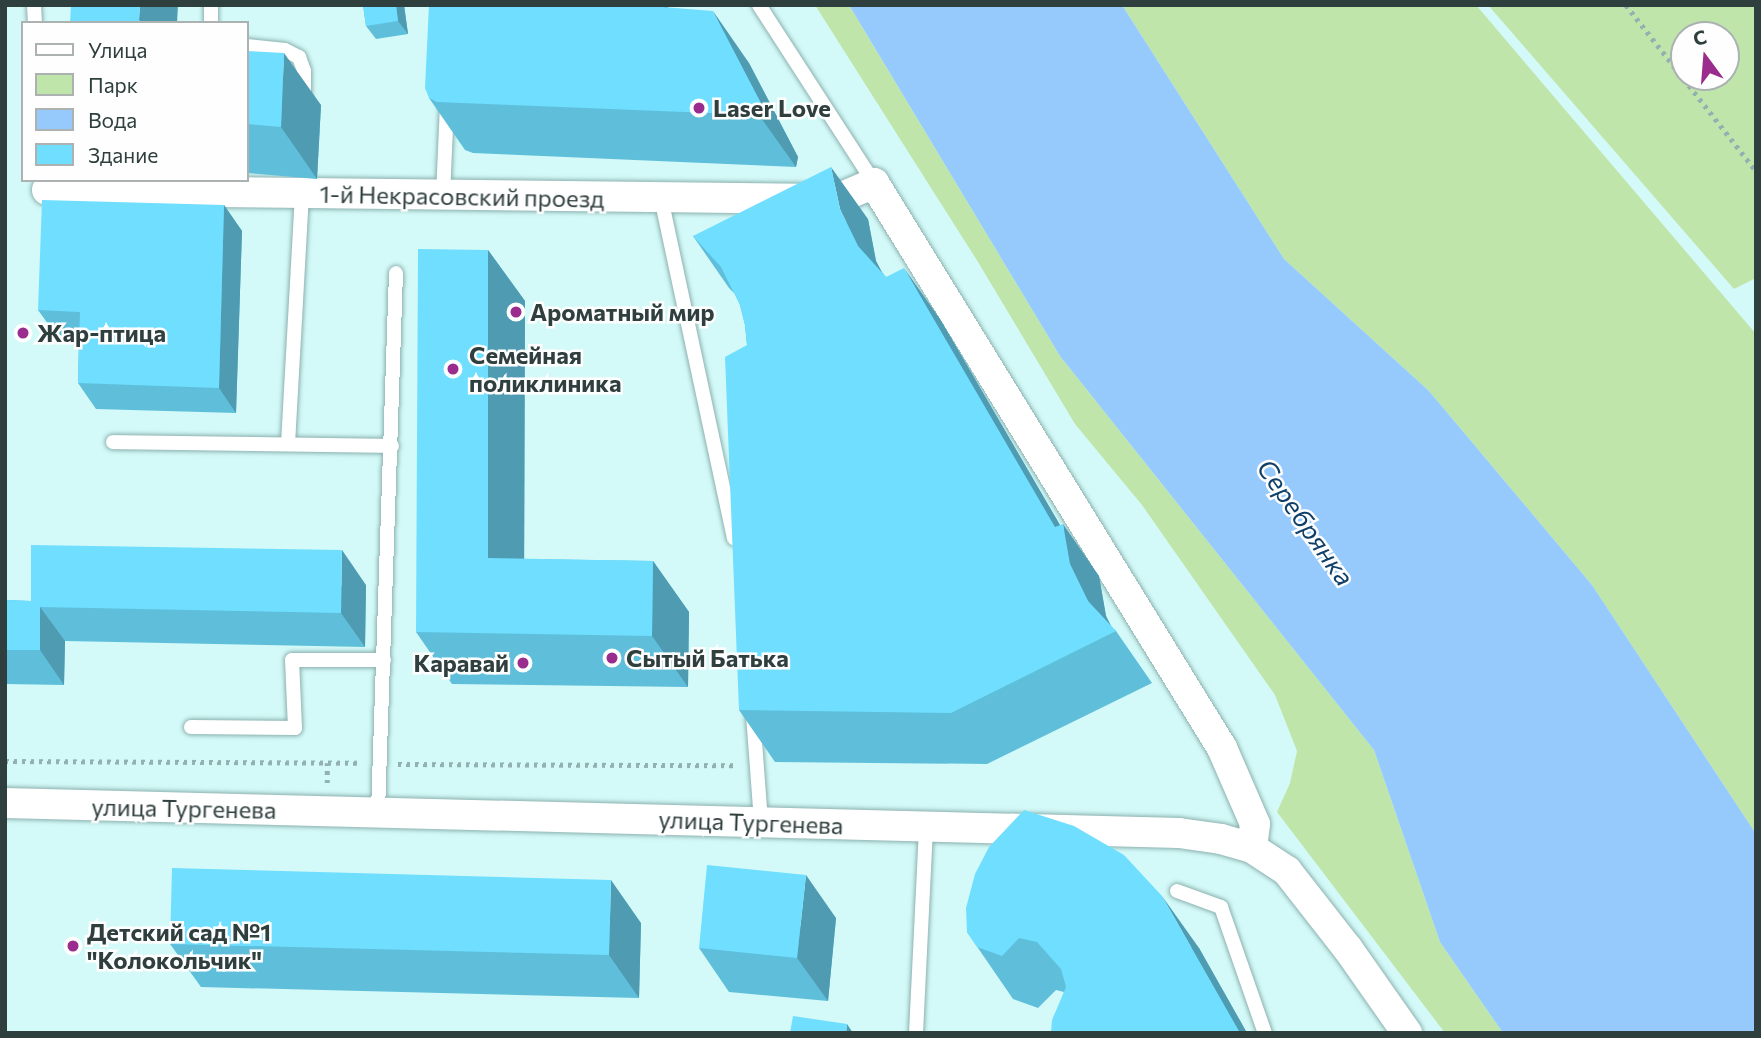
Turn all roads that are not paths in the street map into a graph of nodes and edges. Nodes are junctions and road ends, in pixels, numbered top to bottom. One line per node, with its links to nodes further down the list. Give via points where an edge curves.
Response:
1 (758, 5): 5 (lane)
2 (248, 46): 4 (lane, via 285,50 299,57)
3 (448, 92): 8 (lane)
4 (304, 104)
5 (874, 183): 9 (street, 1-й Некрасовский проезд, via 825,200); 22 (street, via 1223,748 1255,824)
6 (46, 185): 7 (street, 1-й Некрасовский проезд)
7 (302, 186): 8 (street, 1-й Некрасовский проезд); 12 (lane)
8 (443, 196): 9 (street, 1-й Некрасовский проезд)
9 (661, 198): 14 (lane)
10 (396, 273): 13 (lane)
11 (113, 442): 12 (lane)
12 (288, 444): 13 (lane)
13 (392, 446): 15 (lane)
14 (736, 550)
15 (384, 660): 17 (lane, via 292,660 295,728); 19 (lane)
16 (751, 698): 20 (lane)
17 (191, 727)
18 (5, 803): 19 (street, улица Тургенева)
19 (378, 812): 20 (street, улица Тургенева)
20 (761, 822): 21 (street, улица Тургенева)
21 (926, 827): 22 (street, улица Тургенева, via 1179,833); 24 (lane)
22 (1252, 848): 26 (street, улица Тургенева, via 1287,871)
23 (1177, 891): 25 (lane, via 1221,907)
24 (916, 1033)
25 (1265, 1033)
26 (1407, 1033)

